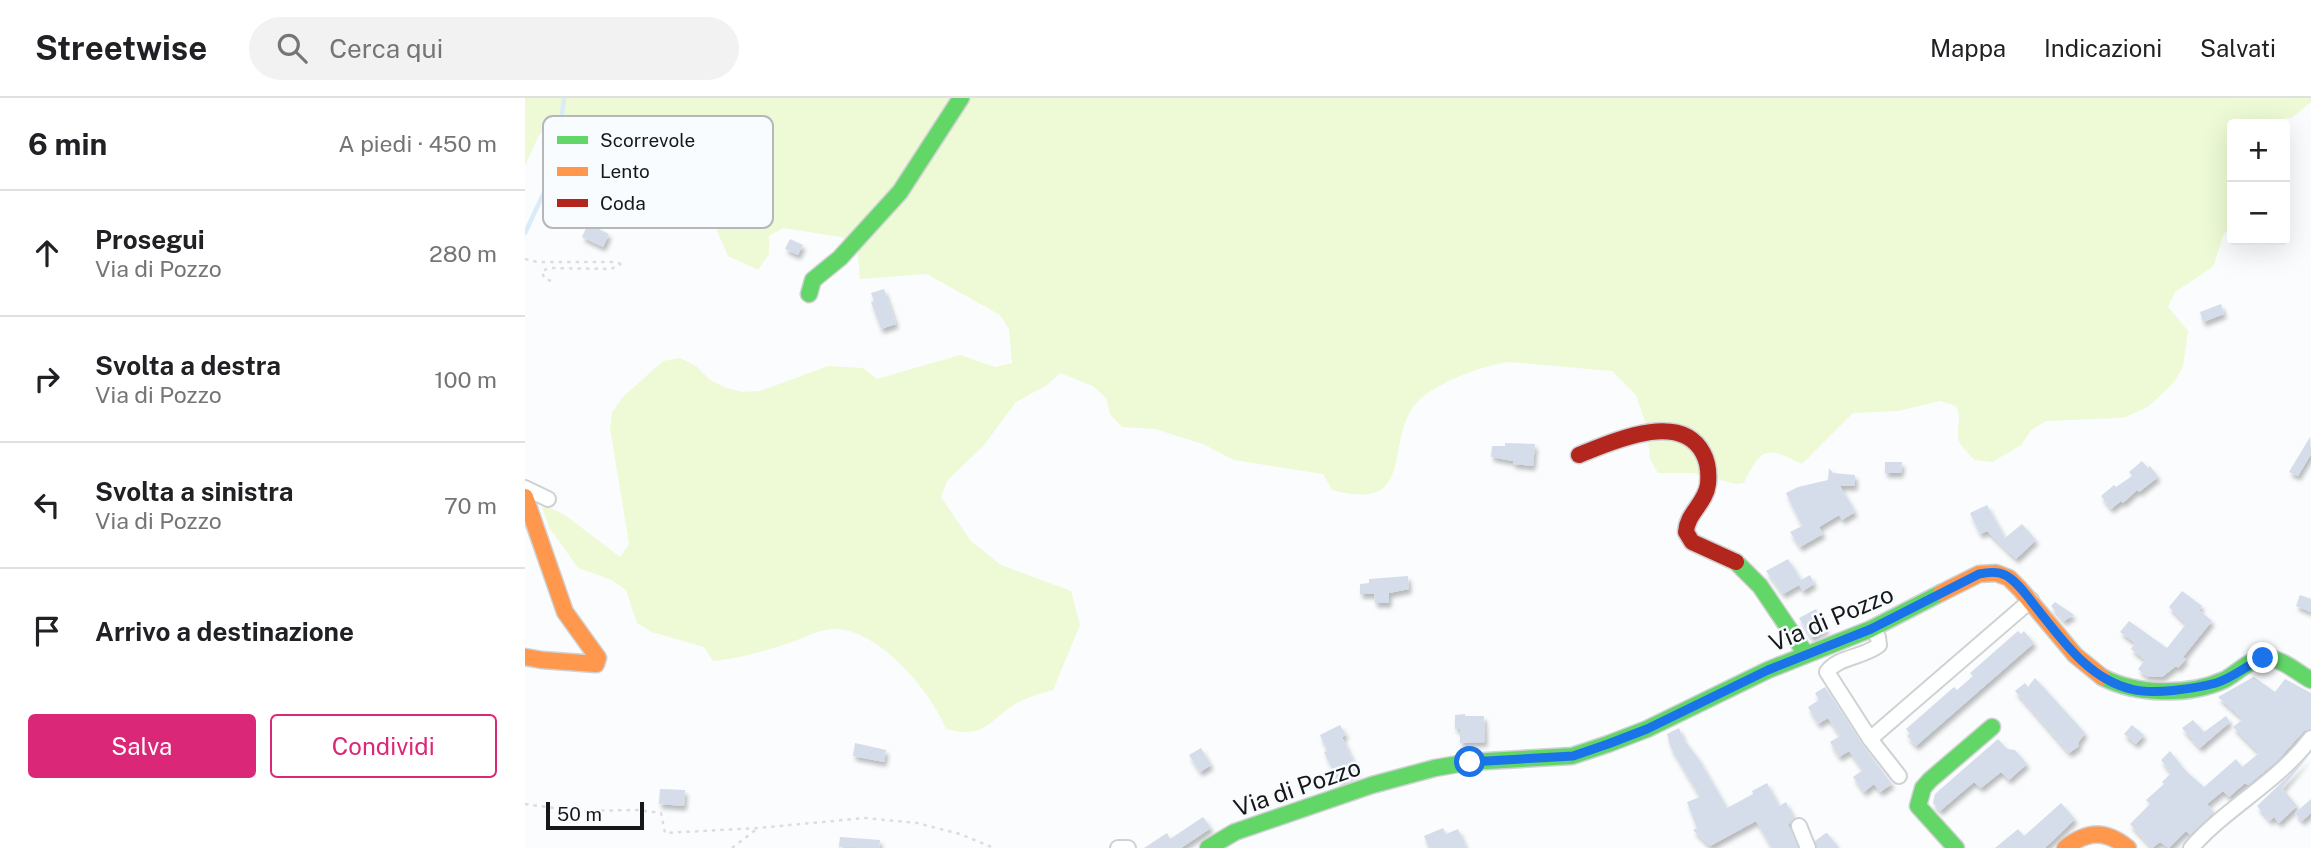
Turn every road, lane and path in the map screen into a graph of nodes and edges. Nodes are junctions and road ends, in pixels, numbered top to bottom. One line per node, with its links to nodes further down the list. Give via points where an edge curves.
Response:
1 (961, 98): 4 (street, via 900,192 840,258 813,280)
2 (525, 259): 3 (path, via 621,264 611,269 542,271)
3 (551, 281)
4 (809, 294)
5 (1579, 455): 11 (street, via 1661,430 1690,436 1699,444 1709,482 1686,535 1744,567)
6 (525, 488): 8 (street)
7 (525, 497): 12 (street, via 565,612 598,657 596,664)
8 (548, 499)
9 (2031, 600): 10 (street, Via di Pozzo, via 2005,576 1988,572); 13 (street, Via di Pozzo, via 2078,657 2108,680 2131,689 2220,682 2263,658); 15 (street)
10 (1871, 629): 11 (street, Via di Pozzo); 15 (street, via 1879,645 1827,672)
11 (1806, 654): 26 (street, Via di Pozzo, via 1647,729 1573,756 1435,768 1235,832)
12 (525, 657)
13 (2311, 680)
14 (1993, 727): 28 (street, via 1923,788 1918,806)
15 (1870, 738): 17 (street)
16 (2311, 738): 30 (street, via 2279,774 2227,813)
17 (1899, 776)
18 (525, 804): 20 (path, via 575,811 661,813 665,833)
19 (1799, 825): 27 (street)
20 (758, 828): 22 (path); 23 (path, via 865,818 918,823)
21 (2126, 847): 29 (street, via 2108,834 2092,835)
22 (732, 848)
23 (994, 848)
24 (1118, 848): 25 (street)
25 (1128, 848)
26 (1207, 848)
27 (1808, 848)
28 (1956, 848)
29 (2065, 848)
30 (2191, 848)

